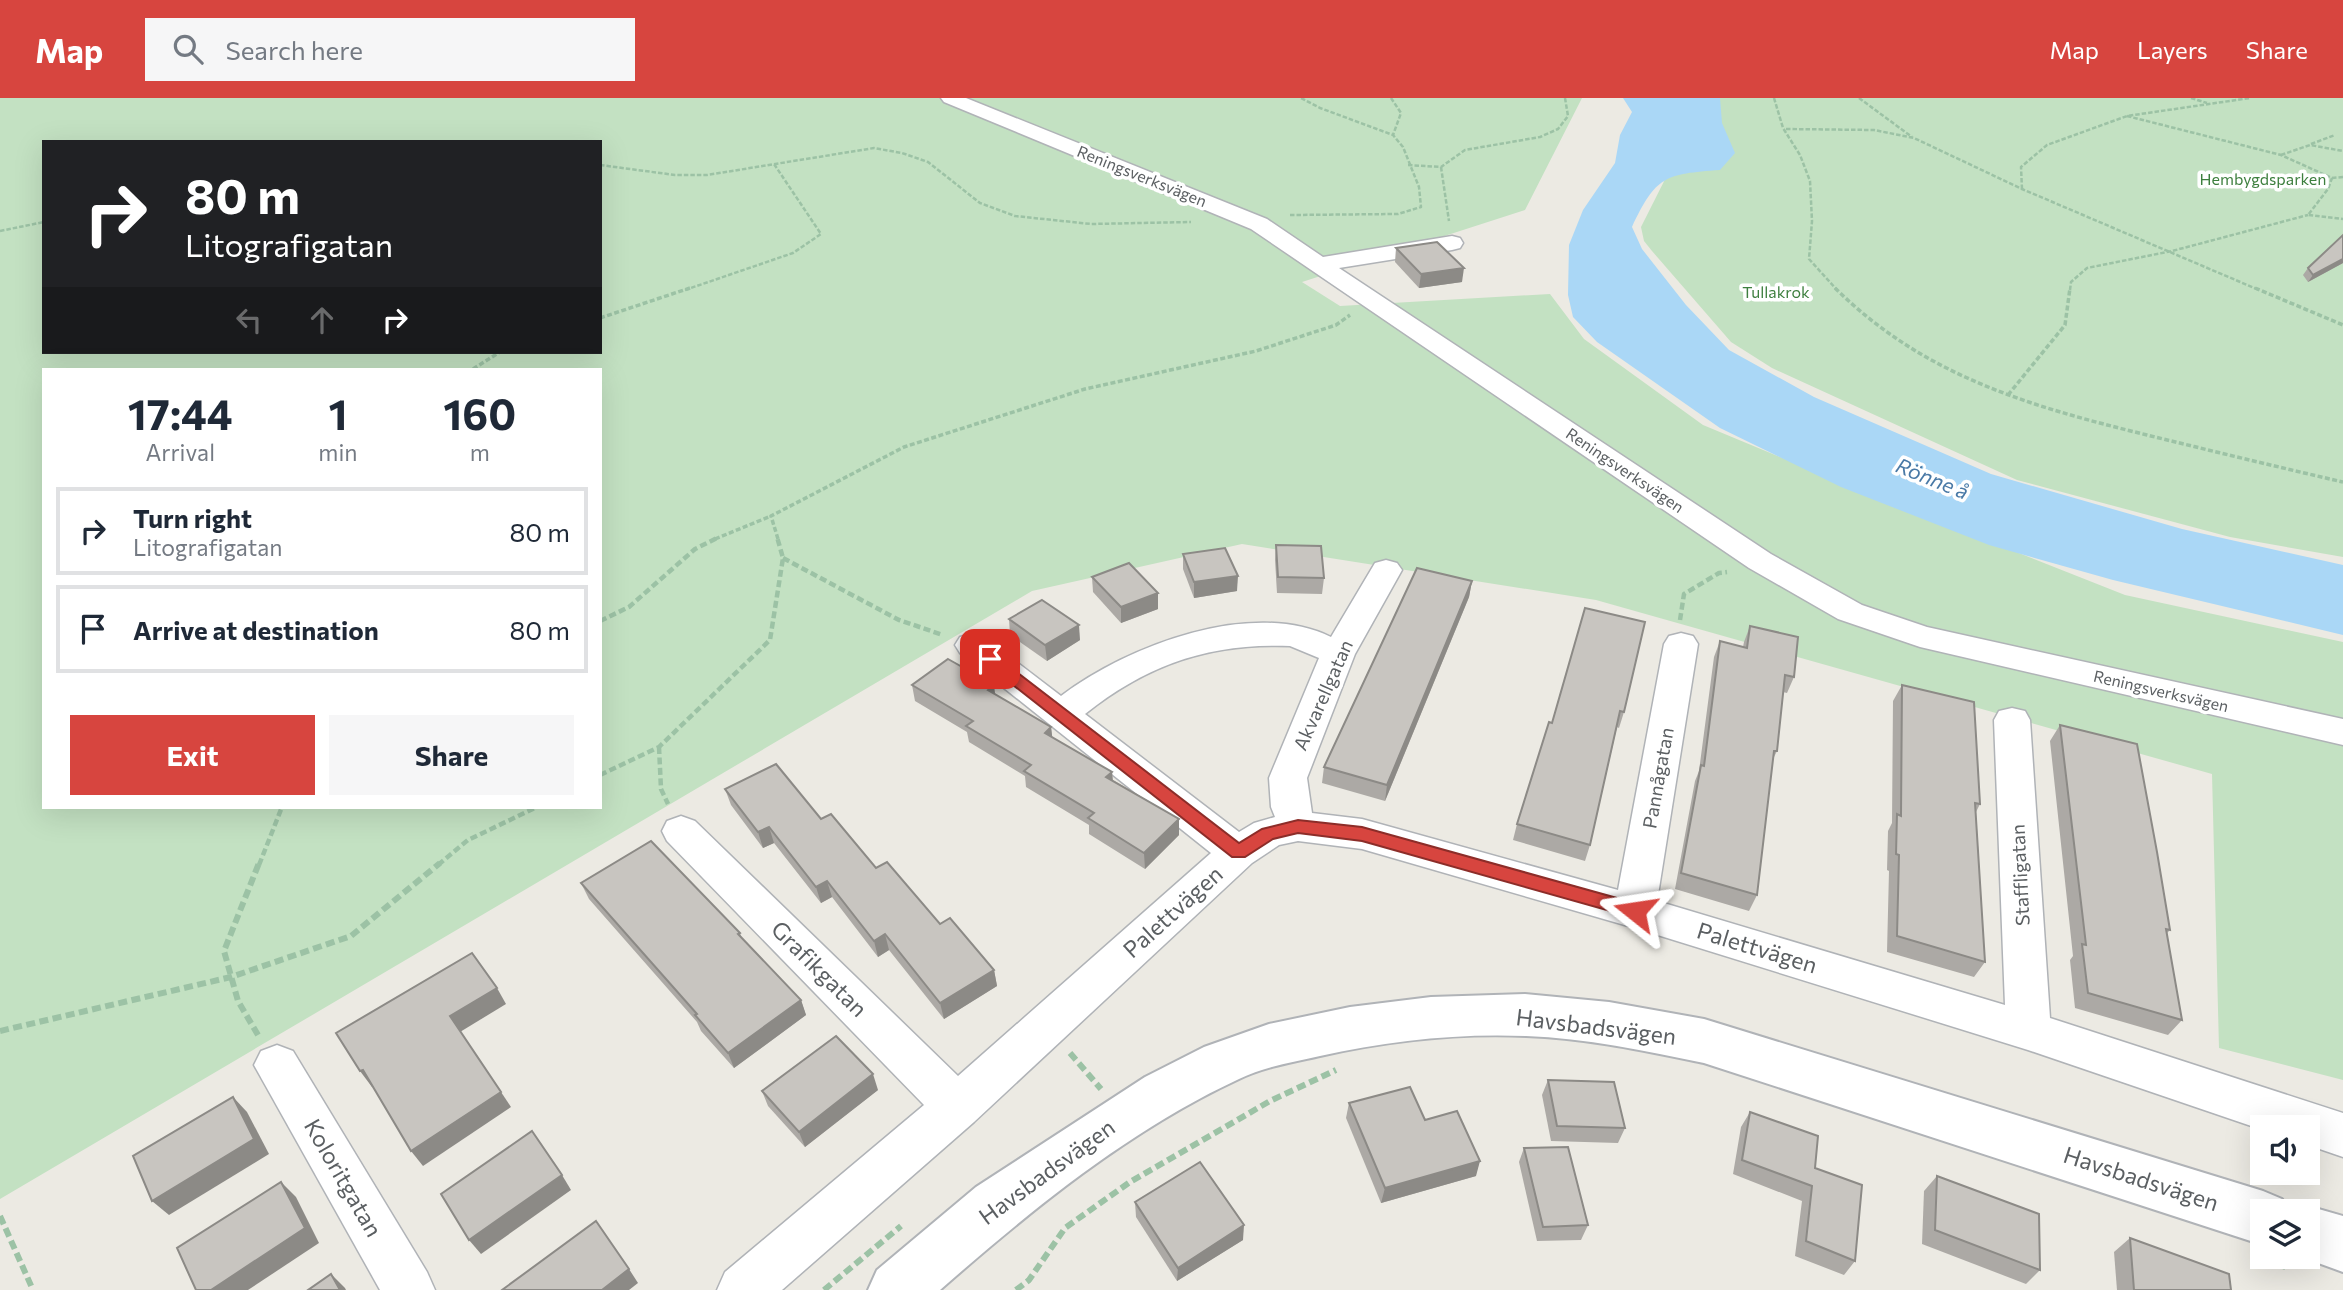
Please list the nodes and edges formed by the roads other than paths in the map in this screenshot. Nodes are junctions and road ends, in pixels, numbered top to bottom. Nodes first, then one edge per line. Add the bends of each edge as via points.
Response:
1 (950, 98) edge
2 (1452, 243) road end
3 (1321, 264) junction
4 (1386, 570) dead end
5 (1681, 644) road end
6 (972, 645) road end
7 (1338, 654) junction
8 (1061, 715) junction
9 (2012, 720) dead end
10 (2343, 732) edge
11 (1298, 827) junction
12 (681, 831) road end
13 (1238, 852) junction
14 (1635, 911) junction
15 (2028, 1031) junction
16 (277, 1065) road end
17 (957, 1107) junction
18 (2343, 1135) edge
19 (2250, 1234) edge
20 (2343, 1244) edge
21 (2320, 1249) edge
22 (409, 1290) edge
23 (743, 1290) edge
24 (897, 1290) edge

1 - 3 street, Reningsverksvägen via 1237,215
2 - 3 street
3 - 10 street, Reningsverksvägen via 1773,569 1850,612 1900,631
4 - 7 street, Akvarellgatan
5 - 14 street, Pannågatan
6 - 8 street
7 - 8 street via 1295,635 1241,636 1181,645 1121,670
7 - 11 street, Akvarellgatan via 1288,778 1290,807
8 - 13 street
9 - 15 street, Staffligatan
11 - 13 street, Palettvägen via 1268,834
11 - 14 street, Palettvägen via 1362,834
12 - 17 street, Grafikgatan
13 - 17 street, Palettvägen
14 - 15 street, Palettvägen
15 - 18 street, Palettvägen
16 - 22 street, Koloritgatan
17 - 23 street, Palettvägen
19 - 24 street, Havsbadsvägen via 1704,1041 1609,1023 1525,1015 1432,1018 1350,1028 1269,1045 1222,1063 1163,1093 995,1206
20 - 21 street

